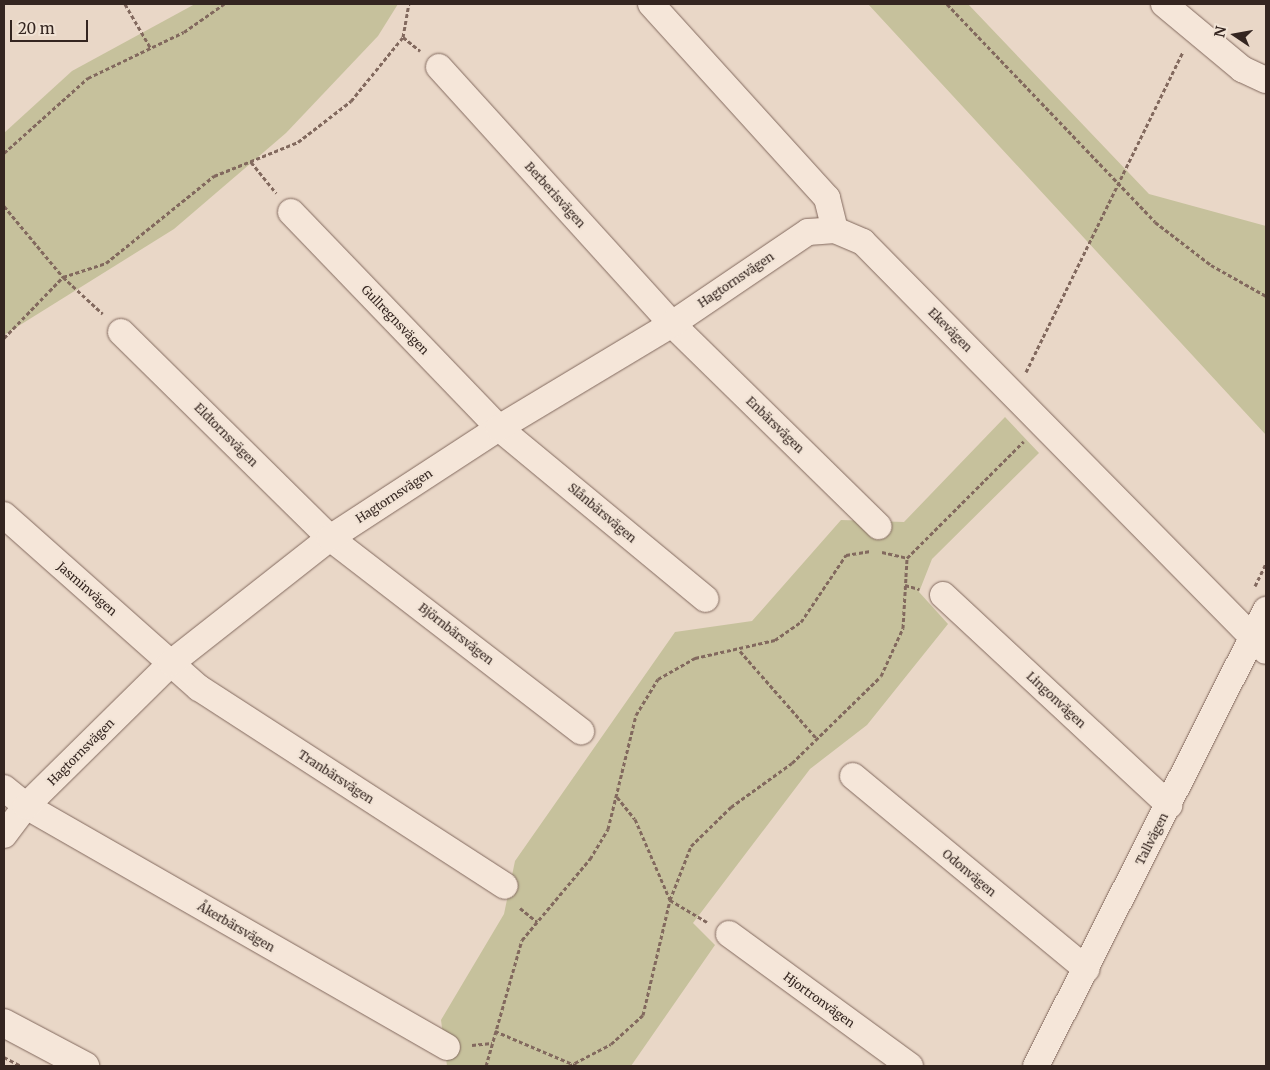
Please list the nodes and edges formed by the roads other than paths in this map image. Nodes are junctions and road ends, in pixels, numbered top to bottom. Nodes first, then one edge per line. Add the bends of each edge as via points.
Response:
1 (651, 4) edge
2 (1164, 4) edge
3 (439, 67) dead end
4 (1266, 80) edge
5 (291, 212) road end
6 (835, 230) junction
7 (672, 324) junction
8 (121, 332) road end
9 (499, 428) junction
10 (4, 515) edge
11 (878, 526) dead end
12 (330, 538) junction
13 (943, 595) dead end
14 (706, 598) dead end
15 (1266, 610) edge
16 (1260, 644) edge
17 (171, 662) junction
18 (581, 731) dead end
19 (853, 776) dead end
20 (4, 788) edge
21 (1169, 805) junction
22 (26, 806) junction
23 (4, 835) edge
24 (505, 886) dead end
25 (729, 934) road end
26 (1086, 969) junction
27 (4, 1023) edge
28 (447, 1048) dead end
29 (1039, 1065) edge
30 (85, 1066) edge
31 (910, 1066) edge

1 - 6 street via 827,198
2 - 4 street via 1242,69
3 - 7 street, Berberisvägen
5 - 9 street, Gullregnsvägen
6 - 7 street, Hagtornsvägen via 808,232
6 - 16 street, Ekevägen via 863,242
7 - 9 street, Hagtornsvägen
7 - 11 street, Enbärsvägen
8 - 12 street, Eldtornsvägen
9 - 12 street, Hagtornsvägen
9 - 14 street, Slånbärsvägen
10 - 17 street, Jasminvägen
12 - 17 street, Hagtornsvägen
12 - 18 street, Björnbärsvägen
13 - 21 street, Lingonvägen
15 - 16 street, Tallvägen
16 - 21 street, Tallvägen
17 - 22 street, Hagtornsvägen
17 - 24 street, Tranbärsvägen via 199,688
19 - 26 street, Odonvägen
20 - 22 street, Åkerbärsvägen
21 - 26 street, Tallvägen
22 - 23 street, Hagtornsvägen
22 - 28 street, Åkerbärsvägen
25 - 31 street, Hjortronvägen
26 - 29 street, Tallvägen
27 - 30 street

